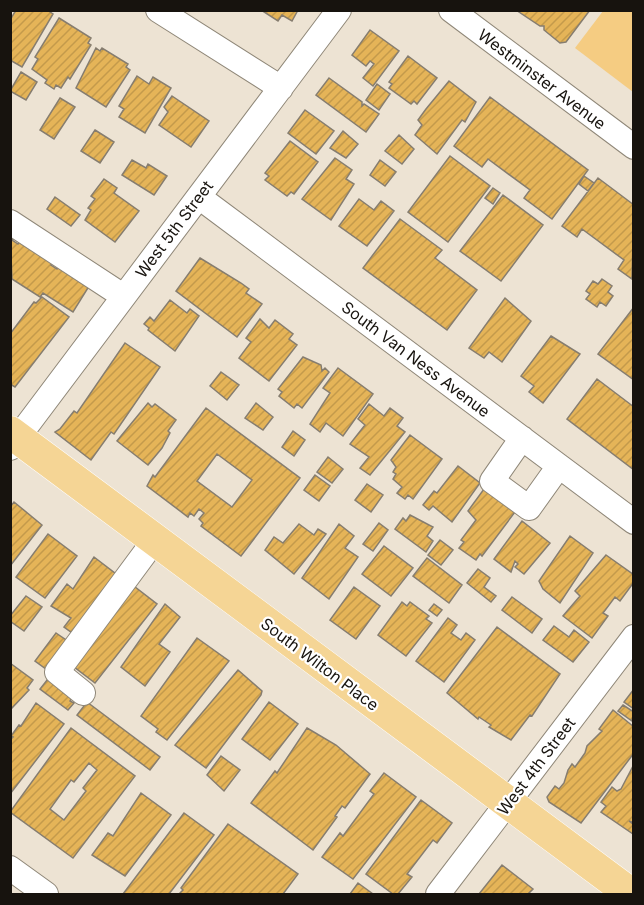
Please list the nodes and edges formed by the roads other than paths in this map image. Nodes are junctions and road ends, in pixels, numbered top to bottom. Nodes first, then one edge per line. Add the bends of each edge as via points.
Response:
1 (158, 10) edge
2 (339, 10) edge
3 (451, 10) edge
4 (281, 88) junction
5 (633, 147) edge
6 (199, 197) junction
7 (10, 222) edge
8 (123, 296) junction
9 (522, 438) junction
10 (13, 439) edge
11 (560, 466) junction
12 (633, 522) edge
13 (154, 541) junction
14 (633, 637) edge
15 (84, 693) dead end
16 (508, 804) junction
17 (10, 868) edge
18 (46, 894) edge
19 (438, 894) edge
20 (631, 894) edge

1 - 4 street
2 - 4 street, West 5th Street
3 - 5 street, Westminster Avenue
4 - 6 street, West 5th Street
6 - 8 street, West 5th Street
6 - 9 street, South Van Ness Avenue
7 - 8 street
8 - 10 street, West 5th Street
9 - 11 street, South Van Ness Avenue
9 - 11 street via 492,481 529,508
10 - 13 main road, South Wilton Place
11 - 12 street, South Van Ness Avenue
13 - 15 street via 57,672
13 - 16 main road, South Wilton Place
14 - 16 street, West 4th Street
16 - 19 street, West 4th Street
16 - 20 main road, South Wilton Place
17 - 18 street

